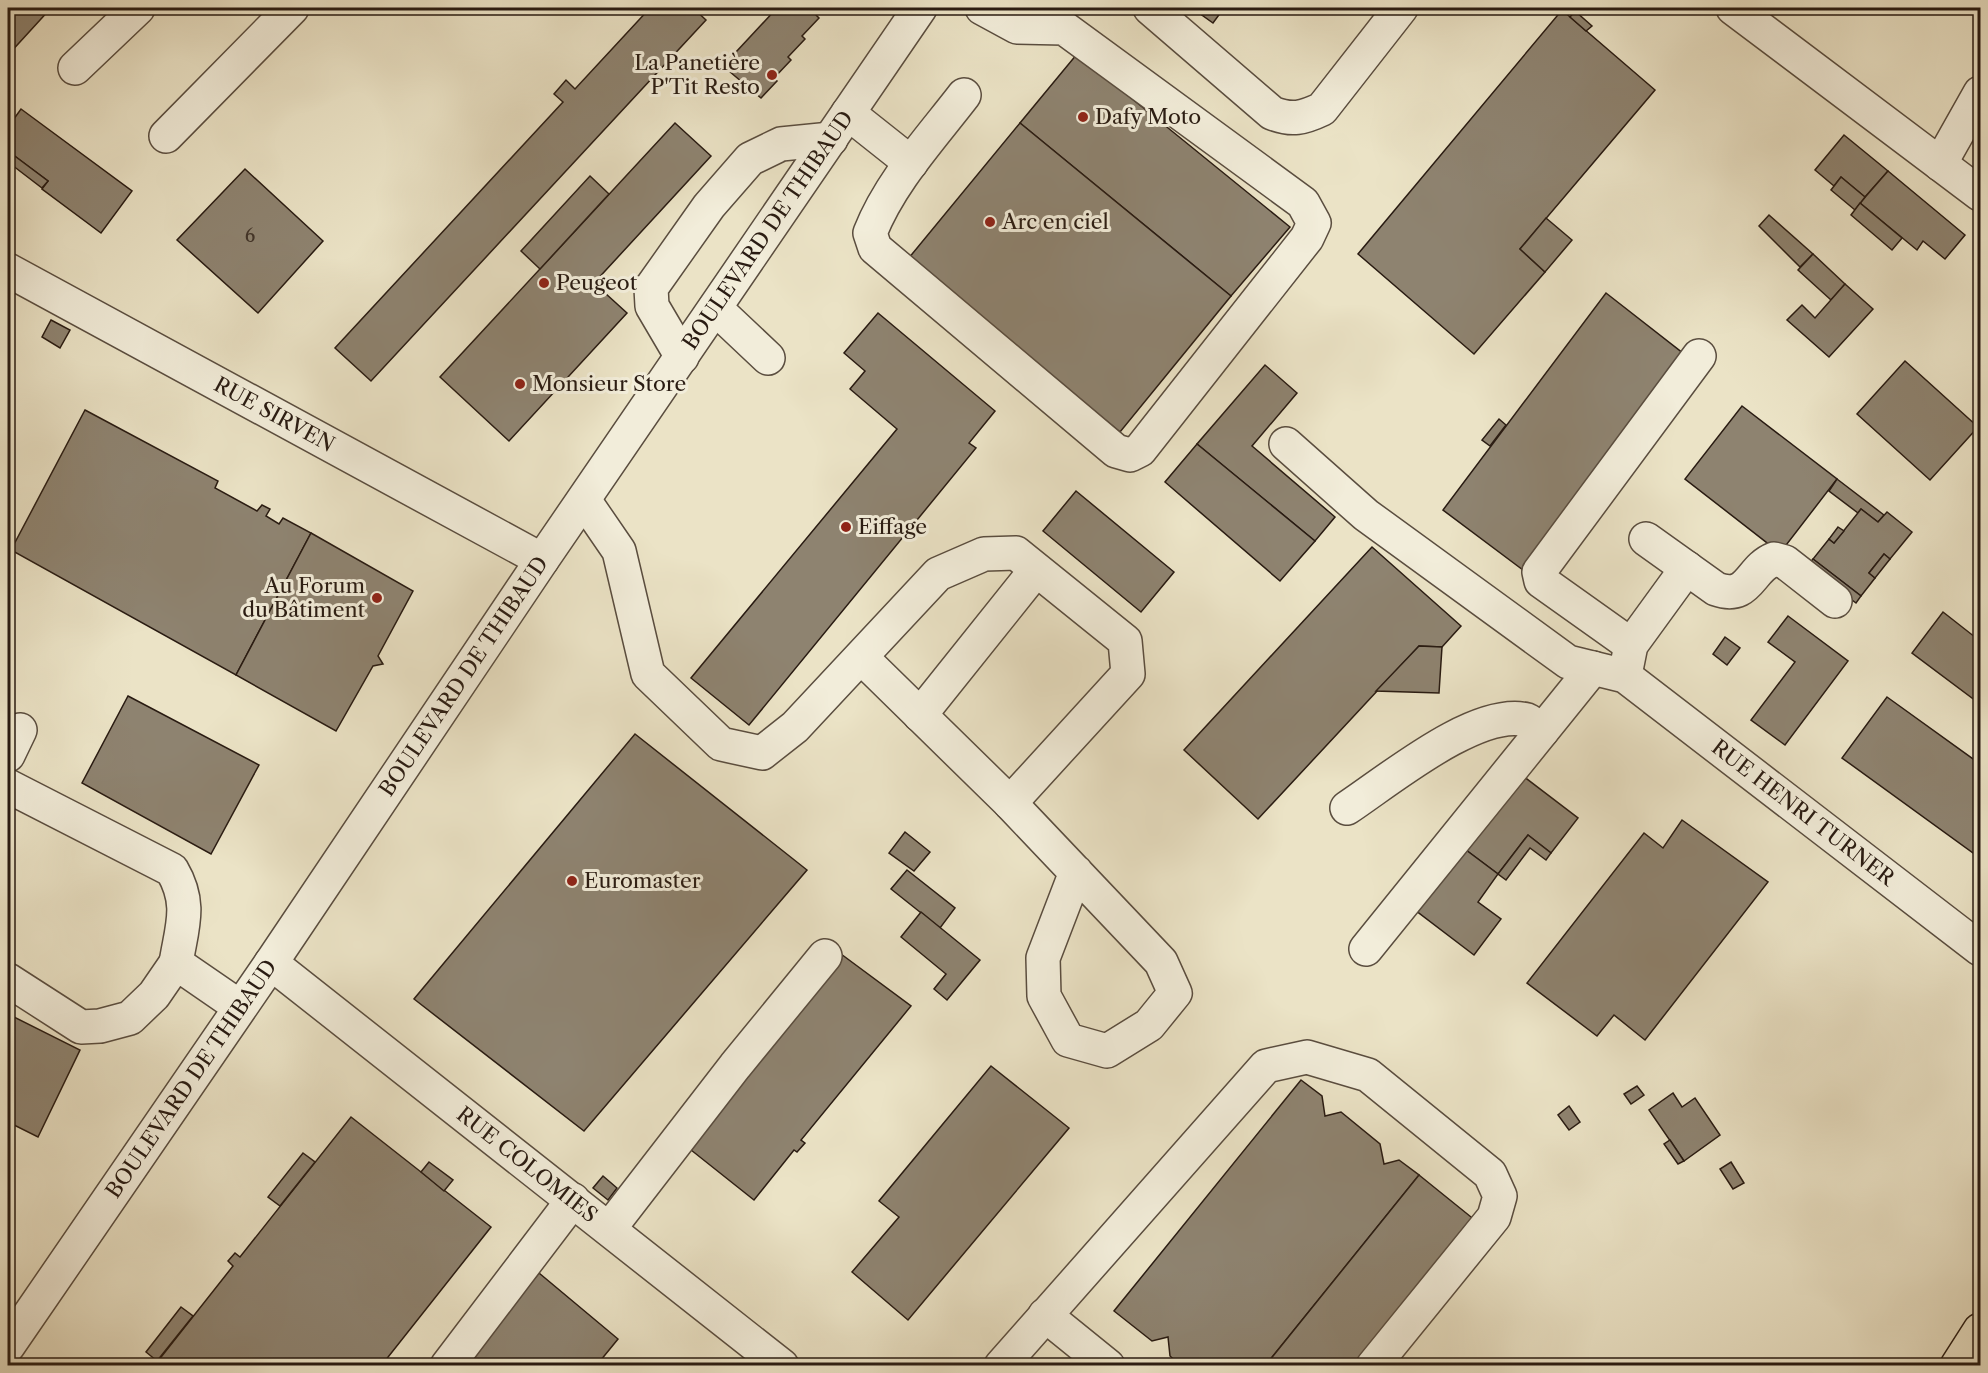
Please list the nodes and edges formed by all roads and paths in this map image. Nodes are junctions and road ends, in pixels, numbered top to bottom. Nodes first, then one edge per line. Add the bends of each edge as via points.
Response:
1 (138, 8) edge
2 (292, 8) edge
3 (920, 8) edge
4 (982, 8) edge
5 (1150, 8) edge
6 (1401, 8) edge
7 (1733, 8) edge
8 (75, 68) dead end
9 (1980, 93) edge
10 (964, 95) dead end
11 (839, 126) junction
12 (166, 136) dead end
13 (911, 163) junction
14 (1940, 164) junction
15 (1980, 194) edge
16 (8, 270) edge
17 (715, 308) junction
18 (1699, 356) dead end
19 (682, 357) junction
20 (768, 358) dead end
21 (1286, 444) dead end
22 (584, 500) junction
23 (1646, 539) dead end
24 (542, 560) junction
25 (1687, 568) junction
26 (1036, 570) junction
27 (1835, 601) dead end
28 (861, 657) junction
29 (1628, 660) junction
30 (1593, 668) junction
31 (920, 715) junction
32 (1542, 731) junction
33 (8, 786) edge
34 (1010, 804) junction
35 (1347, 808) dead end
36 (1076, 872) junction
37 (1366, 949) dead end
38 (1980, 949) edge
39 (825, 956) dead end
40 (176, 963) junction
41 (271, 963) junction
42 (8, 980) edge
43 (240, 1007) junction
44 (573, 1200) junction
45 (609, 1229) junction
46 (1045, 1315) junction
47 (1980, 1330) edge
48 (8, 1346) edge
49 (21, 1365) edge
50 (447, 1365) edge
51 (782, 1365) edge
52 (1001, 1365) edge
53 (1108, 1365) edge
54 (1374, 1365) edge
55 (1957, 1365) edge

1 - 8 street
2 - 12 street
3 - 11 street, BOULEVARD DE THIBAUD
4 - 13 street via 1017,27 1064,28 1303,203 1314,223 1307,238 1140,450 1130,454 1116,451 875,248 870,233 877,215
5 - 6 street via 1272,113 1289,120 1322,109
7 - 14 street
9 - 14 street
10 - 13 street
11 - 13 street
11 - 17 street, BOULEVARD DE THIBAUD
11 - 19 street via 781,144 750,159 709,206 651,288 652,306
14 - 15 street
16 - 24 street, RUE SIRVEN
17 - 19 street, BOULEVARD DE THIBAUD
17 - 20 street
18 - 29 street, RUE HENRI TURNER via 1539,572 1541,581
19 - 22 street, BOULEVARD DE THIBAUD
21 - 30 street via 1366,515 1568,662
22 - 24 street, BOULEVARD DE THIBAUD
22 - 28 street via 619,551 648,674 721,744 762,753 795,727
23 - 25 street
24 - 41 street, BOULEVARD DE THIBAUD
25 - 27 street via 1729,594 1740,591 1766,562 1774,559 1785,562
25 - 29 street
26 - 28 street via 1016,553 984,554 938,574
26 - 31 street
26 - 34 street via 1125,641 1128,674
28 - 31 street
29 - 30 street
29 - 38 street, RUE HENRI TURNER
30 - 32 street
31 - 34 street
32 - 35 street via 1527,720 1502,720 1465,730
32 - 37 street
33 - 40 street via 171,870 183,888 185,905
34 - 36 street
36 - 36 street via 1043,958 1044,996 1068,1040 1107,1051 1149,1025 1175,993 1161,962
39 - 45 street
40 - 42 street via 154,995 130,1018 100,1026 81,1027
40 - 43 street
41 - 43 street, BOULEVARD DE THIBAUD
41 - 44 street, RUE COLOMIES
43 - 48 street, BOULEVARD DE THIBAUD
44 - 45 street, RUE COLOMIES
44 - 50 street
45 - 51 street, RUE COLOMIES
46 - 52 street
46 - 53 street
46 - 54 street via 1266,1066 1307,1057 1368,1075 1490,1174 1500,1196 1494,1216
47 - 55 highway
48 - 49 street

